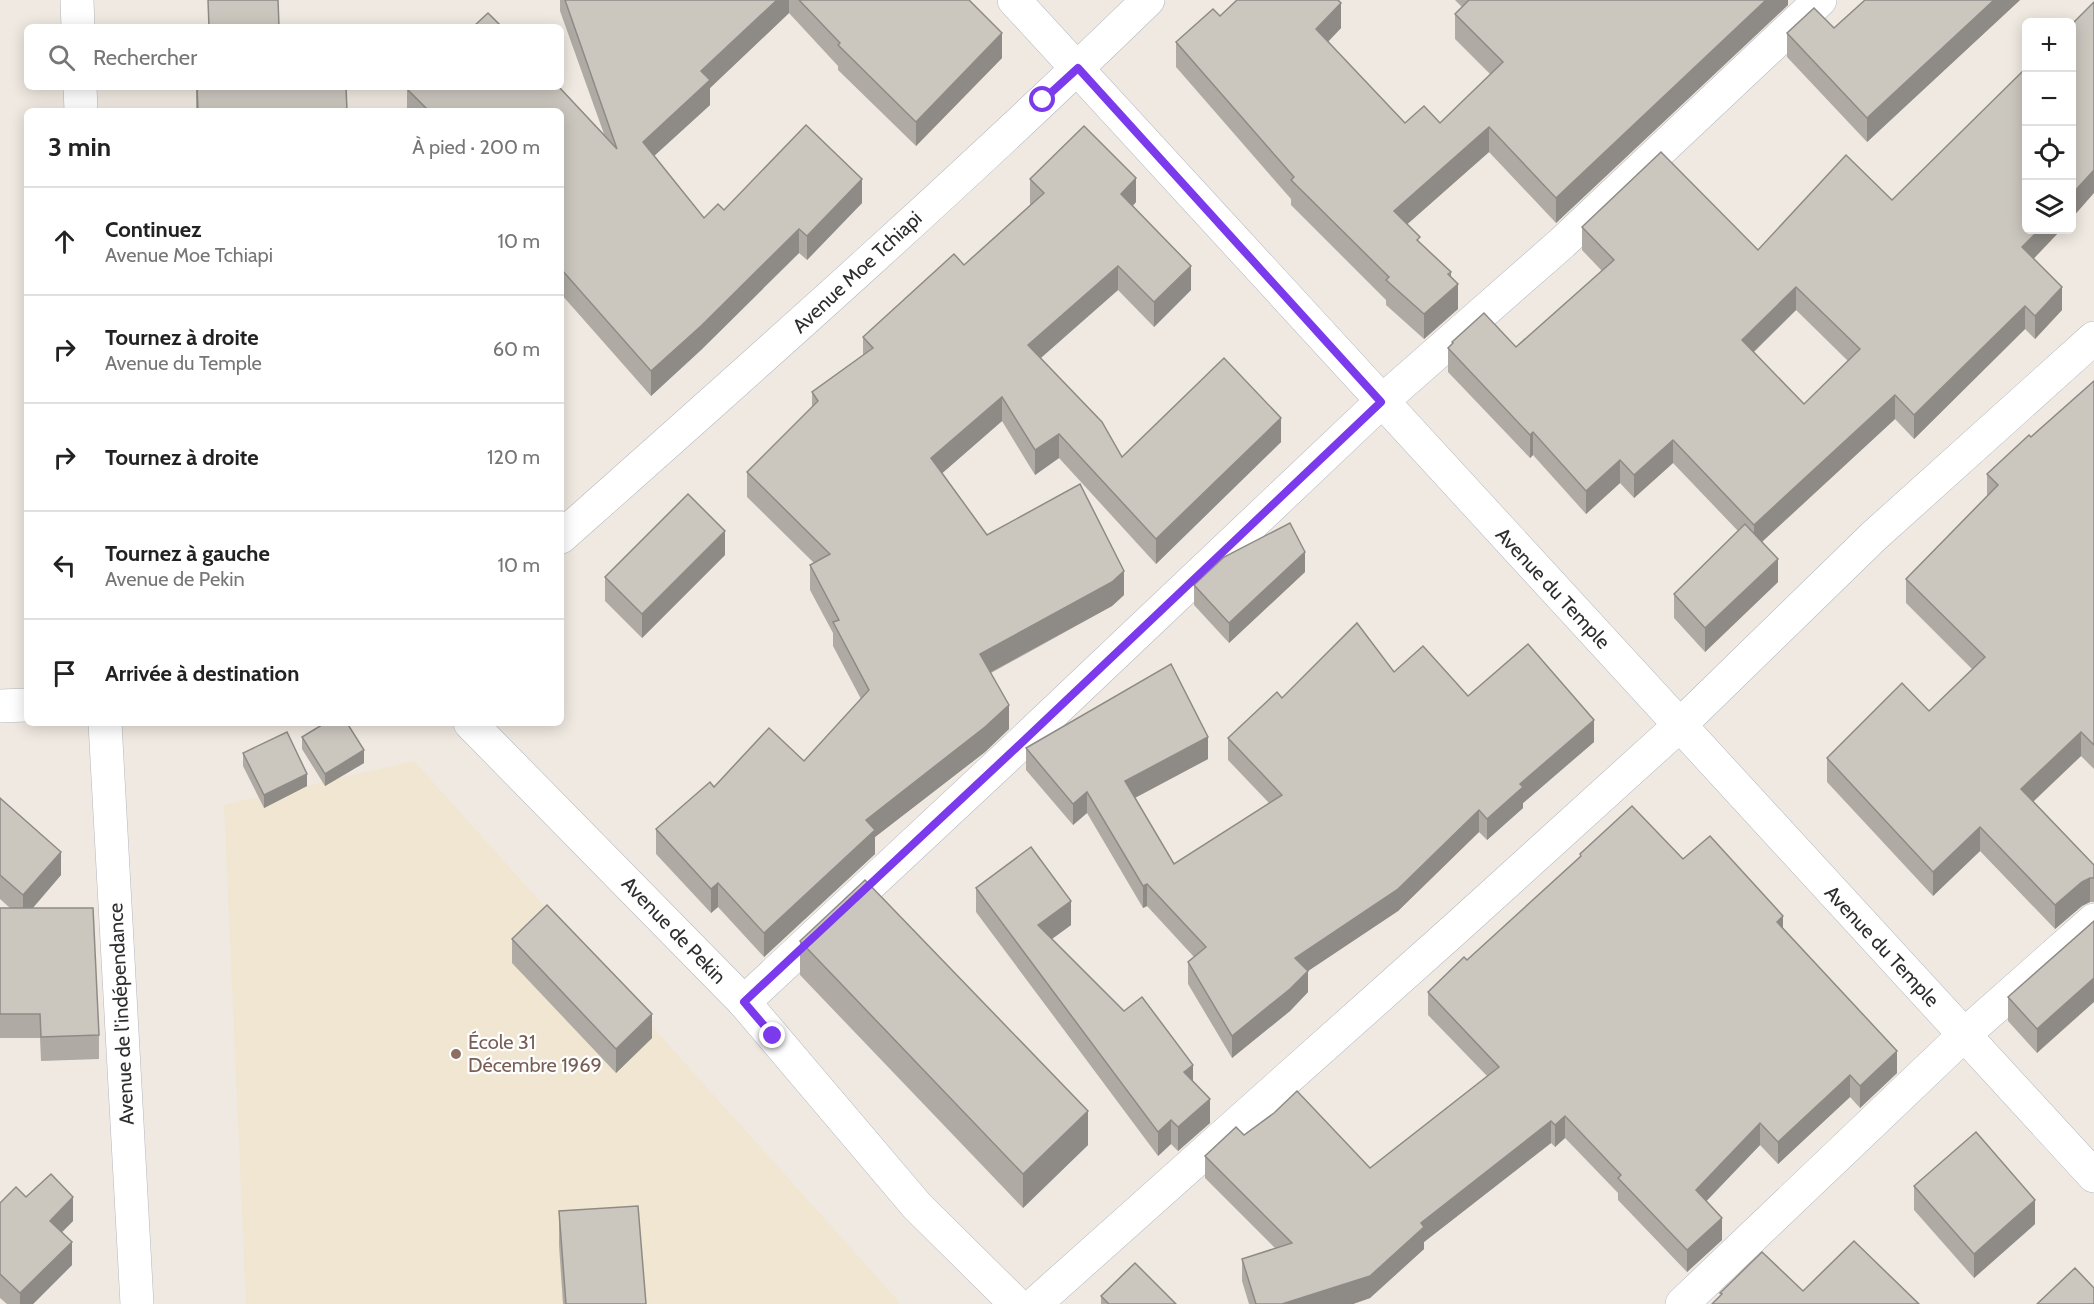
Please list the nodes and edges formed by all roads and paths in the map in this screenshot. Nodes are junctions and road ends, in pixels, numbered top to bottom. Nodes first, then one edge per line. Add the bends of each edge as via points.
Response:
1 (77, 0) edge
2 (1014, 0) edge
3 (1148, 0) edge
4 (1820, 0) edge
5 (78, 24) edge
6 (1078, 68) junction
7 (80, 90) edge
8 (81, 108) edge
9 (2094, 338) edge
10 (1381, 402) junction
11 (564, 534) edge
12 (24, 705) edge
13 (0, 706) edge
14 (1680, 725) junction
15 (105, 726) edge
16 (473, 726) edge
17 (2094, 920) edge
18 (744, 1002) junction
19 (1964, 1035) junction
20 (2094, 1176) edge
21 (136, 1304) edge
22 (1016, 1304) edge
23 (1035, 1304) edge
24 (1682, 1304) edge

1 - 5 street
2 - 6 street, Avenue du Temple
3 - 6 street, Avenue Moe Tchiapi
4 - 10 street via 1562,243
6 - 10 street, Avenue du Temple
6 - 11 street, Avenue Moe Tchiapi
7 - 8 street
9 - 14 street via 1874,536
10 - 14 street, Avenue du Temple
10 - 18 street
12 - 13 street
14 - 19 street, Avenue du Temple
14 - 23 street
15 - 21 street, Avenue de l'indépendance
16 - 18 street, Avenue de Pekin
17 - 19 street
18 - 22 street, Avenue de Pekin via 917,1206
19 - 20 street, Avenue du Temple
19 - 24 street

